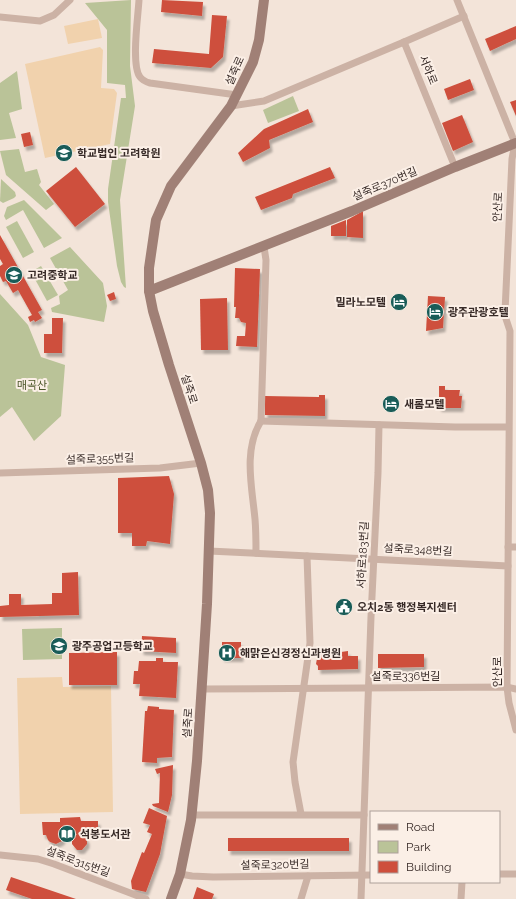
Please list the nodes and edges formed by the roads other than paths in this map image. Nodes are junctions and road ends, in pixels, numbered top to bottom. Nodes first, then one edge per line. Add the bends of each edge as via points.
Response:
1 (70, 0) edge
2 (138, 0) edge
3 (264, 0) edge
4 (457, 0) edge
5 (464, 16) junction
6 (0, 17) edge
7 (404, 42) junction
8 (237, 95) junction
9 (231, 106) junction
10 (516, 143) edge
11 (455, 167) junction
12 (264, 247) junction
13 (149, 291) junction
14 (513, 331) edge
15 (261, 421) junction
16 (379, 425) junction
17 (508, 427) junction
18 (201, 462) junction
19 (0, 473) edge
20 (512, 478) edge
21 (512, 514) edge
22 (508, 547) junction
23 (516, 547) edge
24 (209, 551) junction
25 (256, 553) junction
26 (307, 556) junction
27 (374, 559) junction
28 (508, 566) junction
29 (512, 613) edge
30 (507, 687) junction
31 (304, 688) junction
32 (368, 688) junction
33 (202, 689) junction
34 (516, 689) edge
35 (516, 730) edge
36 (301, 814) junction
37 (192, 815) junction
38 (364, 815) junction
39 (0, 855) edge
40 (180, 874) junction
41 (500, 874) edge
42 (516, 874) edge
43 (362, 875) junction
44 (370, 875) edge
45 (308, 876) junction
46 (462, 883) edge
47 (146, 899) edge
48 (171, 899) edge
49 (301, 899) edge
50 (361, 899) edge
51 (461, 899) edge

1 - 6 street via 54,15 40,21
2 - 8 street via 135,65 140,78 150,83
3 - 8 main road, 설죽로 via 259,40 253,62
4 - 5 street
5 - 7 street
5 - 10 street
7 - 9 street via 277,96
7 - 11 street, 서하로
8 - 9 main road, 설죽로
9 - 13 main road, 설죽로 via 177,177 162,205 154,234 149,268
10 - 11 main road, 설죽로370번길
10 - 14 street, 안산로 via 512,159 505,312 506,320
11 - 12 main road, 설죽로370번길
12 - 13 main road, 설죽로370번길
12 - 15 street via 266,260
13 - 18 main road, 설죽로 via 162,344
14 - 17 street, 안산로
15 - 16 street
15 - 25 street via 253,440 250,477
16 - 17 street
16 - 27 street, 서하로183번길
17 - 20 street, 안산로
18 - 19 street, 설죽로355번길 via 160,468
18 - 24 main road, 설죽로 via 208,490
20 - 21 street, 안산로
21 - 22 street, 안산로
22 - 23 street
22 - 28 street, 안산로
24 - 25 street, 설죽로348번길
24 - 33 main road, 설죽로
25 - 26 street, 설죽로348번길
26 - 27 street, 설죽로348번길
26 - 31 street via 310,632
27 - 28 street, 설죽로348번길
27 - 32 street, 서하로183번길
28 - 29 street, 안산로
29 - 30 street, 안산로
30 - 32 street, 설죽로336번길
30 - 34 street, 설죽로336번길
30 - 35 street, 안산로
31 - 32 street, 설죽로336번길
31 - 33 street, 설죽로336번길
31 - 36 street via 293,762
32 - 38 street, 서하로183번길
33 - 37 main road, 설죽로
36 - 37 street
36 - 38 street
37 - 40 main road, 설죽로
38 - 43 street, 서하로183번길
39 - 47 street, 설죽로315번길 via 49,862
40 - 45 street, 설죽로320번길 via 213,877
40 - 48 main road, 설죽로
41 - 42 street
43 - 44 street, 설죽로320번길
43 - 45 street, 설죽로320번길
43 - 50 street, 서하로183번길
45 - 49 street
46 - 51 street

